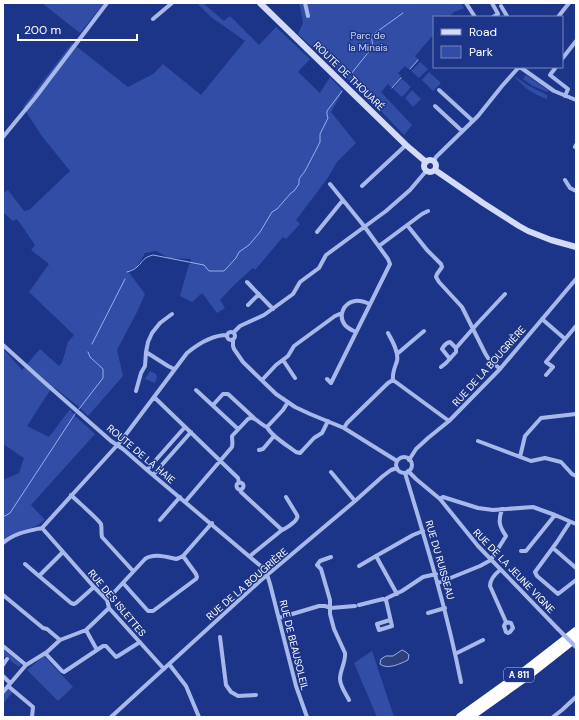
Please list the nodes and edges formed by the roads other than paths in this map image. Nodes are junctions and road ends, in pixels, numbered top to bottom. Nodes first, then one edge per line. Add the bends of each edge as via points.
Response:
1 (107, 3) edge
2 (172, 3) edge
3 (260, 3) edge
4 (305, 3) edge
5 (466, 3) edge
6 (492, 3) edge
7 (569, 3) edge
8 (501, 6) dead end
9 (504, 11) junction
10 (498, 14) junction
11 (308, 16) dead end
12 (474, 16) edge
13 (494, 16) edge
14 (507, 16) edge
15 (559, 16) edge
16 (153, 19) dead end
17 (576, 41) edge
18 (563, 58) edge
19 (518, 68) edge
20 (520, 68) edge
21 (555, 68) edge
22 (439, 90) dead end
23 (565, 96) junction
24 (576, 100) edge
25 (435, 106) dead end
26 (473, 121) junction
27 (462, 131) junction
28 (3, 137) edge
29 (406, 145) junction
30 (434, 161) junction
31 (426, 162) junction
32 (427, 170) junction
33 (435, 170) junction
34 (565, 180) dead end
35 (330, 184) dead end
36 (362, 186) dead end
37 (576, 192) edge
38 (343, 200) junction
39 (428, 211) dead end
40 (407, 225) junction
41 (364, 226) junction
42 (317, 232) dead end
43 (379, 246) junction
44 (576, 247) edge
45 (576, 279) edge
46 (247, 282) dead end
47 (259, 294) junction
48 (505, 294) dead end
49 (370, 304) junction
50 (248, 305) dead end
51 (273, 309) junction
52 (342, 313) junction
53 (172, 314) dead end
54 (542, 319) junction
55 (576, 326) edge
56 (473, 329) junction
57 (424, 331) dead end
58 (234, 332) junction
59 (356, 332) junction
60 (388, 333) dead end
61 (227, 334) junction
62 (234, 339) junction
63 (565, 339) junction
64 (3, 345) edge
65 (456, 348) junction
66 (146, 352) junction
67 (397, 354) junction
68 (450, 359) junction
69 (282, 360) junction
70 (441, 367) dead end
71 (174, 369) junction
72 (500, 369) junction
73 (546, 376) dead end
74 (295, 378) dead end
75 (327, 379) dead end
76 (262, 380) junction
77 (393, 380) junction
78 (196, 390) dead end
79 (136, 391) dead end
80 (154, 397) junction
81 (288, 402) junction
82 (213, 405) junction
83 (576, 414) edge
84 (254, 418) junction
85 (328, 421) junction
86 (449, 421) junction
87 (185, 427) junction
88 (267, 427) junction
89 (344, 428) junction
90 (238, 429) junction
91 (191, 432) junction
92 (274, 436) junction
93 (478, 441) dead end
94 (117, 445) junction
95 (259, 450) dead end
96 (520, 457) junction
97 (220, 460) junction
98 (409, 460) junction
99 (397, 461) junction
100 (397, 468) junction
101 (147, 470) junction
102 (330, 472) dead end
103 (407, 472) junction
104 (153, 475) junction
105 (576, 476) edge
106 (71, 495) junction
107 (180, 497) junction
108 (286, 497) dead end
109 (440, 499) junction
110 (355, 501) junction
111 (185, 502) junction
112 (502, 509) junction
113 (555, 515) junction
114 (160, 520) dead end
115 (570, 522) junction
116 (212, 523) junction
117 (576, 524) edge
118 (42, 528) junction
119 (282, 530) junction
120 (423, 532) junction
121 (3, 543) edge
122 (553, 548) junction
123 (521, 551) dead end
124 (64, 552) junction
125 (183, 556) junction
126 (250, 556) junction
127 (376, 556) junction
128 (331, 558) dead end
129 (490, 560) junction
130 (25, 564) dead end
131 (359, 566) dead end
132 (576, 568) edge
133 (500, 570) junction
134 (134, 571) junction
135 (436, 574) junction
136 (39, 576) junction
137 (268, 576) junction
138 (576, 580) edge
139 (123, 583) junction
140 (438, 583) junction
141 (94, 587) junction
142 (397, 594) junction
143 (3, 595) edge
144 (107, 600) junction
145 (386, 600) junction
146 (329, 607) junction
147 (109, 608) junction
148 (445, 608) junction
149 (428, 613) dead end
150 (279, 618) junction
151 (390, 620) dead end
152 (506, 622) dead end
153 (86, 630) junction
154 (576, 631) edge
155 (220, 637) dead end
156 (576, 638) edge
157 (60, 640) junction
158 (483, 640) dead end
159 (140, 642) junction
160 (3, 646) edge
161 (576, 647) edge
162 (97, 650) junction
163 (45, 653) junction
164 (456, 654) junction
165 (7, 659) dead end
166 (169, 664) junction
167 (3, 665) edge
168 (26, 665) junction
169 (164, 669) junction
170 (3, 676) edge
171 (461, 682) dead end
172 (9, 684) junction
173 (3, 692) edge
174 (256, 695) dead end
175 (576, 696) edge
176 (349, 700) dead end
177 (32, 717) edge
178 (111, 717) edge
179 (199, 717) edge
180 (307, 717) edge
181 (460, 717) edge
182 (470, 717) edge
183 (553, 717) edge

1 - 28 street
2 - 16 street
3 - 29 street, ROUTE DE THOUARÉ
4 - 11 street
5 - 12 street
6 - 10 street
7 - 15 street
8 - 9 street
9 - 10 street
9 - 14 street
10 - 13 street
17 - 18 street
19 - 26 street
20 - 23 street
21 - 23 street via 550,75 568,89
22 - 26 street
23 - 24 street
25 - 27 street
26 - 27 street
27 - 30 street
29 - 31 street, ROUTE DE THOUARÉ
29 - 36 street
30 - 31 street
30 - 33 street
31 - 32 street via 424,166
32 - 33 street
32 - 41 street via 410,190
33 - 44 street via 528,231
34 - 37 street
35 - 38 street
38 - 41 street
38 - 42 street
39 - 40 street
40 - 43 street
40 - 56 street via 441,264 436,277 438,282 462,307
41 - 43 street
41 - 51 street via 326,255 319,268 300,282 294,294
43 - 49 street via 390,265
45 - 54 street, RUE DE LA BOUGRIÈRE
46 - 47 street
47 - 50 street
47 - 51 street
48 - 56 street
49 - 52 street via 360,300 354,301 345,307
49 - 59 street
51 - 58 street via 240,326
52 - 59 street via 346,326
52 - 69 street via 294,346
53 - 66 street via 152,333
54 - 63 street
54 - 72 street, RUE DE LA BOUGRIÈRE
55 - 63 street
56 - 65 street
56 - 72 street via 488,358
57 - 67 street
58 - 61 street
58 - 62 street
59 - 75 street via 331,383
60 - 67 street
61 - 62 street via 229,339
61 - 71 street via 219,335 195,347 186,353
62 - 76 street via 233,346 237,354
63 - 73 street via 546,362 553,367
64 - 94 street, ROUTE DE LA HAIE
65 - 68 street
65 - 68 street via 450,342 443,346 442,349
66 - 71 street
66 - 79 street via 145,366
67 - 77 street
68 - 70 street
69 - 74 street
69 - 76 street
71 - 80 street
72 - 86 street, RUE DE LA BOUGRIÈRE
76 - 81 street
77 - 86 street
77 - 89 street
78 - 82 street
80 - 87 street
80 - 94 street
81 - 85 street
81 - 88 street
82 - 84 street via 223,394 228,394
82 - 90 street
83 - 96 street via 541,418 525,436
84 - 88 street
84 - 90 street via 250,418
85 - 89 street
85 - 92 street via 322,433 300,452 296,452
86 - 98 street, RUE DE LA BOUGRIÈRE via 416,449
87 - 91 street
87 - 101 street
88 - 92 street
89 - 99 street
90 - 97 street via 232,436 232,447
91 - 97 street
91 - 104 street
92 - 95 street
93 - 96 street
94 - 101 street, ROUTE DE LA HAIE
94 - 106 street
96 - 105 street via 531,461 545,458 561,462
97 - 111 street
97 - 119 street via 238,478 237,489
98 - 99 street via 400,458
98 - 103 street via 411,465
99 - 100 street
100 - 103 street
100 - 110 street, RUE DE LA BOUGRIÈRE via 383,476
101 - 104 street, ROUTE DE LA HAIE
102 - 110 street
103 - 109 street, RUE DE LA JEUNE VIGNE
103 - 120 street, RUE DU RUISSEAU
104 - 107 street, ROUTE DE LA HAIE
106 - 118 street
106 - 134 street via 99,521 102,537
107 - 111 street, ROUTE DE LA HAIE
107 - 114 street
108 - 119 street via 298,518
109 - 112 street via 443,497 478,508
109 - 129 street, RUE DE LA JEUNE VIGNE
110 - 137 street, RUE DE LA BOUGRIÈRE
111 - 116 street, ROUTE DE LA HAIE
112 - 113 street via 533,507
112 - 129 street via 499,519 506,536
113 - 115 street
113 - 123 street via 526,551
115 - 117 street
115 - 122 street
116 - 125 street
116 - 126 street, ROUTE DE LA HAIE
118 - 121 street via 11,536
118 - 124 street, RUE DES ISLETTES
119 - 126 street
120 - 127 street via 413,534
120 - 135 street, RUE DU RUISSEAU
122 - 132 street
122 - 138 street via 535,572 537,576 558,594
124 - 136 street
124 - 141 street, RUE DES ISLETTES
125 - 134 street via 176,559 149,556
125 - 139 street via 196,574 196,579 153,612 148,611
126 - 137 street, ROUTE DE LA HAIE via 265,569
127 - 131 street
127 - 142 street
128 - 146 street via 320,561 317,565 321,569 330,600
129 - 133 street, RUE DE LA JEUNE VIGNE
129 - 140 street
130 - 136 street
133 - 152 street via 492,578 490,586
133 - 161 street, RUE DE LA JEUNE VIGNE, bridge
134 - 139 street
135 - 140 street, RUE DU RUISSEAU
135 - 142 street via 423,577
136 - 141 street via 74,604
137 - 150 street, RUE DE BEAUSOLEIL
137 - 166 street, RUE DE LA BOUGRIÈRE
139 - 144 street
140 - 148 street, RUE DU RUISSEAU
141 - 144 street, RUE DES ISLETTES
142 - 145 street
143 - 157 street
144 - 147 street, RUE DES ISLETTES
145 - 146 street via 345,608
145 - 151 street
146 - 150 street via 319,606
146 - 176 street via 345,657 339,680
147 - 153 street
147 - 159 street, RUE DES ISLETTES
148 - 149 street
148 - 164 street, RUE DU RUISSEAU
150 - 180 street, RUE DE BEAUSOLEIL via 297,690
153 - 157 street
153 - 162 street
154 - 181 highway, A 811
155 - 174 street via 226,685 238,696
156 - 182 highway, A 811
157 - 163 street
158 - 164 street
159 - 162 street via 116,657 106,646
159 - 169 street, RUE DES ISLETTES
160 - 168 street
162 - 163 street via 64,672
163 - 168 street
164 - 171 street, RUE DU RUISSEAU
165 - 167 street
166 - 169 street, RUE DE LA BOUGRIÈRE
166 - 179 street via 186,686
168 - 172 street
169 - 178 street, RUE DE LA BOUGRIÈRE
170 - 172 street
172 - 173 street
172 - 177 street via 33,707
175 - 183 street

